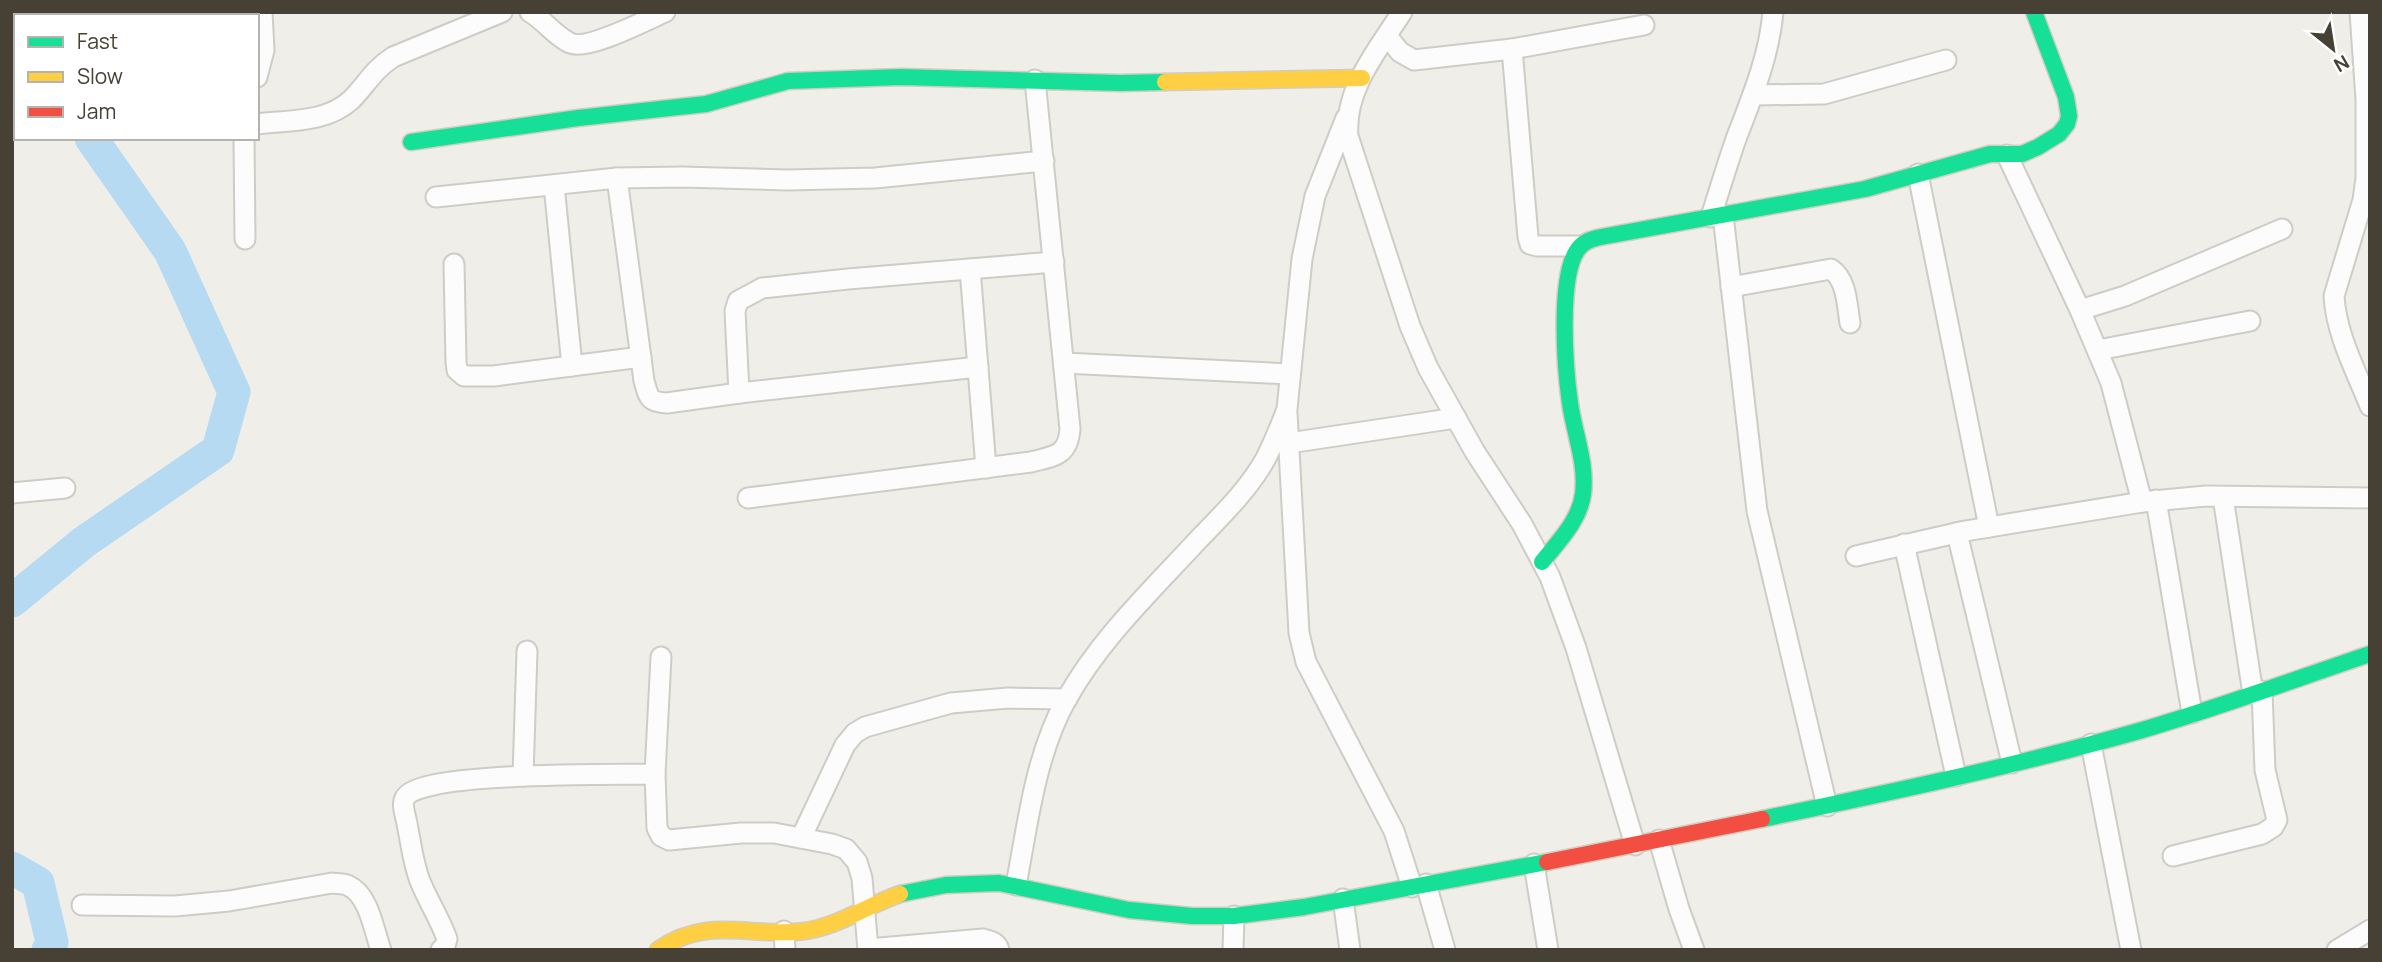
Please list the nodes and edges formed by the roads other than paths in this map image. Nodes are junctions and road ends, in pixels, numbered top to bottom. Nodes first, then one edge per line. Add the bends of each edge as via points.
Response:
1 (262, 12) edge
2 (502, 12) edge
3 (530, 12) edge
4 (665, 12) edge
5 (1402, 12) edge
6 (1773, 12) edge
7 (2034, 12) edge
8 (2360, 12) edge
9 (1644, 25) dead end
10 (1387, 36) junction
11 (1513, 49) junction
12 (1946, 60) dead end
13 (2367, 68) edge
14 (259, 69) edge
15 (1362, 78) junction
16 (1035, 80) junction
17 (1753, 95) junction
18 (1346, 117) junction
19 (259, 124) edge
20 (244, 140) edge
21 (411, 142) dead end
22 (2007, 155) junction
23 (1044, 161) junction
24 (1919, 174) junction
25 (617, 178) junction
26 (554, 185) junction
27 (2367, 186) edge
28 (436, 197) dead end
29 (1717, 216) junction
30 (2282, 229) dead end
31 (245, 239) dead end
32 (1578, 246) junction
33 (1054, 262) junction
34 (454, 264) dead end
35 (970, 269) junction
36 (1731, 287) junction
37 (2080, 310) junction
38 (2250, 321) dead end
39 (1850, 323) dead end
40 (2098, 350) junction
41 (642, 357) junction
42 (1065, 363) junction
43 (572, 366) junction
44 (978, 368) junction
45 (1290, 374) junction
46 (739, 393) junction
47 (2369, 403) edge
48 (1287, 409) junction
49 (1456, 418) junction
50 (1289, 443) junction
51 (985, 468) junction
52 (65, 488) dead end
53 (12, 493) edge
54 (2223, 497) junction
55 (748, 498) dead end
56 (2370, 498) edge
57 (2149, 501) junction
58 (1989, 527) junction
59 (1957, 533) junction
60 (1904, 544) junction
61 (1856, 556) dead end
62 (1542, 562) junction
63 (527, 650) dead end
64 (2370, 654) edge
65 (662, 657) dead end
66 (2258, 692) junction
67 (1066, 699) junction
68 (2192, 713) junction
69 (2091, 744) junction
70 (2012, 763) junction
71 (655, 774) junction
72 (523, 776) junction
73 (1956, 776) junction
74 (1827, 806) junction
75 (801, 838) junction
76 (1659, 840) junction
77 (1635, 845) junction
78 (2173, 856) dead end
79 (1534, 864) junction
80 (1016, 885) junction
81 (1419, 885) junction
82 (1343, 899) junction
83 (82, 905) dead end
84 (865, 909) junction
85 (1234, 916) junction
86 (2370, 930) edge
87 (784, 941) edge
88 (917, 947) edge
89 (377, 949) edge
90 (867, 949) edge
91 (441, 950) edge
92 (658, 950) edge
93 (999, 950) edge
94 (1233, 950) edge
95 (1350, 950) edge
96 (1445, 950) edge
97 (1548, 950) edge
98 (1694, 950) edge
99 (2131, 950) edge
100 (2337, 950) edge

1 - 14 street via 264,50
2 - 19 street via 393,57 338,111 325,117
3 - 4 street via 572,44 584,44
5 - 10 street
6 - 17 street via 1771,37
7 - 22 street via 2069,116 2059,134 2022,154
8 - 13 street
9 - 11 street
10 - 11 street via 1414,60
10 - 15 street
11 - 32 street via 1528,237 1537,246
12 - 17 street via 1824,94
13 - 27 street
15 - 16 street via 1121,83
15 - 18 street
16 - 21 street via 901,77 788,81 706,104
16 - 23 street
17 - 29 street
18 - 45 street via 1315,196 1302,259
18 - 49 street via 1348,136 1410,326
20 - 31 street
22 - 24 street via 1990,154
22 - 37 street
23 - 25 street via 875,178
23 - 33 street
24 - 29 street via 1865,189
24 - 58 street
25 - 26 street
25 - 41 street
26 - 28 street
26 - 43 street
27 - 47 street via 2333,296 2343,339
29 - 32 street via 1591,239
29 - 36 street
30 - 37 street via 2125,296
32 - 62 street via 1568,272 1566,323 1570,402 1583,494 1566,532
33 - 35 street
33 - 42 street
34 - 43 street via 457,370 464,376 494,376
35 - 44 street
35 - 46 street via 762,288 747,295 738,301 735,311
36 - 39 street via 1831,269 1843,284
36 - 74 street via 1757,511
37 - 40 street
38 - 40 street
40 - 57 street
41 - 43 street
41 - 46 street via 649,397 655,402
42 - 45 street
42 - 51 street via 1070,429 1064,450 1031,462
44 - 46 street
44 - 51 street
45 - 48 street
48 - 50 street
48 - 67 street via 1265,459 1240,496 1132,610
49 - 50 street
49 - 62 street
50 - 81 street via 1299,633 1306,662
51 - 55 street
52 - 53 street
54 - 56 street
54 - 57 street
54 - 66 street
57 - 58 street
57 - 68 street
58 - 59 street
59 - 60 street
59 - 70 street
60 - 61 street
60 - 73 street
62 - 77 street via 1576,648
63 - 72 street
64 - 66 street
65 - 71 street
66 - 68 street
66 - 78 street via 2265,770 2277,820 2262,834
67 - 75 street via 951,703 865,727 845,745
67 - 80 street via 1049,734 1037,776
68 - 69 street
69 - 70 street
69 - 99 street
70 - 73 street
71 - 72 street
71 - 75 street via 657,828 669,840 741,833
72 - 91 street via 436,783 410,792 404,799 419,879 447,939
73 - 74 street
74 - 76 street
75 - 84 street via 846,849 857,862
76 - 77 street
76 - 98 street
77 - 79 street
79 - 81 street
79 - 97 street
80 - 84 street via 964,883 918,890
80 - 85 street via 1138,912
81 - 82 street
81 - 96 street
82 - 85 street
82 - 95 street
83 - 89 street via 175,906 332,883 347,885 365,905
84 - 87 street
84 - 90 street
85 - 94 street
86 - 100 street
87 - 92 street via 700,932 677,936
88 - 90 street
88 - 93 street via 983,939 998,945

